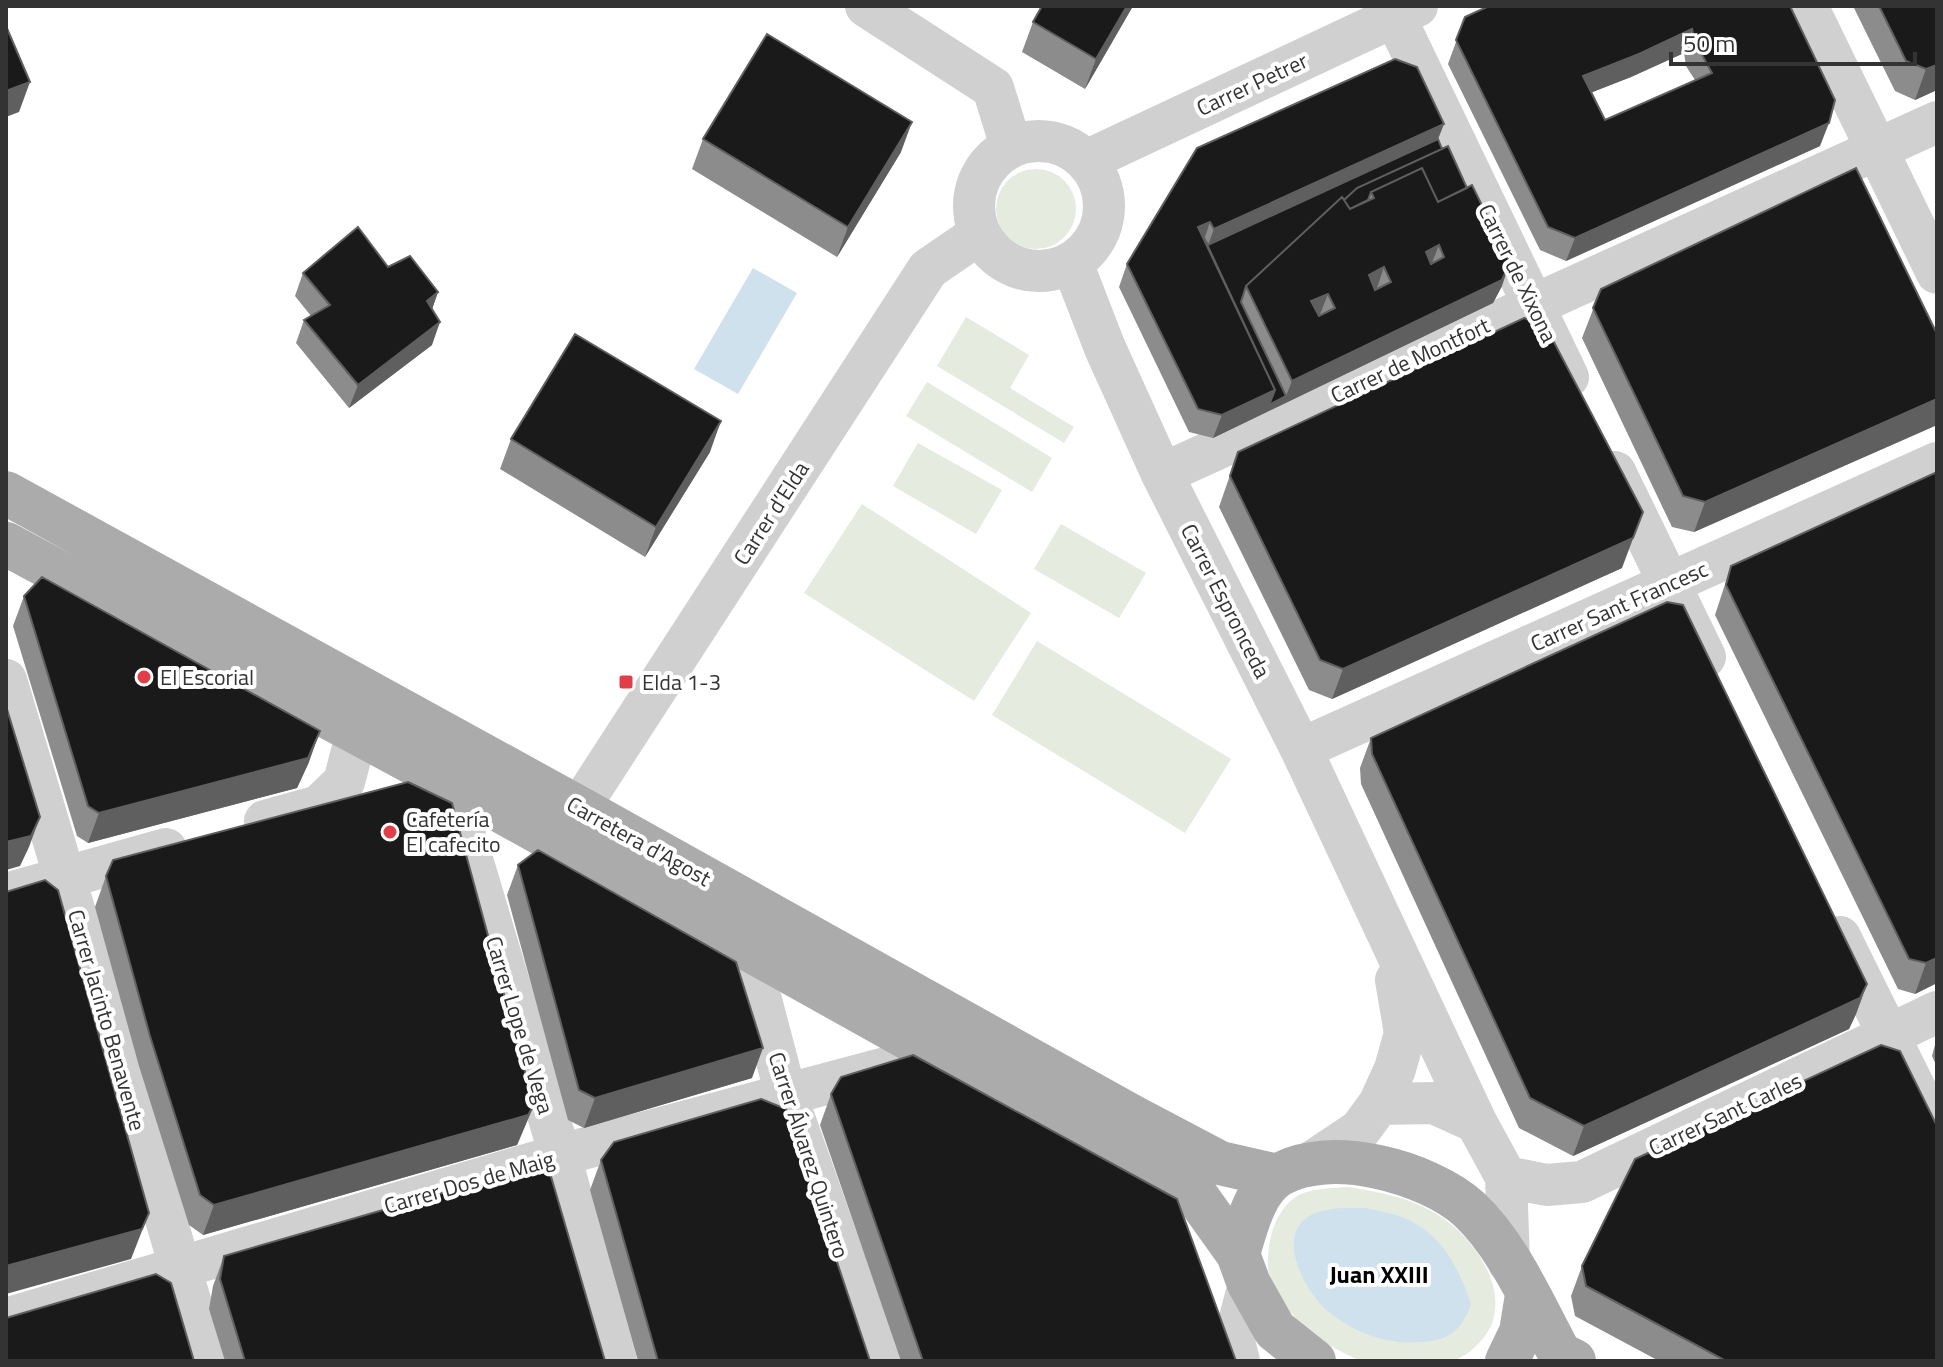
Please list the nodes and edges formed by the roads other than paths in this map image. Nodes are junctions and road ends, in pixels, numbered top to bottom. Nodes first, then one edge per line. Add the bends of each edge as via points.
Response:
1 (866, 6) edge
2 (1807, 6) edge
3 (1406, 12) edge
4 (1937, 122) edge
5 (1011, 146) junction
6 (1878, 149) junction
7 (1086, 161) junction
8 (979, 234) junction
9 (1072, 263) junction
10 (1937, 273) edge
11 (1533, 304) junction
12 (1937, 463) edge
13 (1162, 474) junction
14 (6, 493) edge
15 (6, 544) edge
16 (1670, 584) junction
17 (6, 680) edge
18 (1723, 696) edge
19 (357, 732) junction
20 (1301, 749) junction
21 (449, 782) junction
22 (570, 826) junction
23 (65, 877) junction
24 (6, 894) edge
25 (1825, 905) edge
26 (1389, 936) junction
27 (747, 947) junction
28 (1937, 1012) edge
29 (1888, 1037) junction
30 (933, 1052) junction
31 (786, 1095) junction
32 (1379, 1104) junction
33 (1476, 1122) junction
34 (1937, 1133) edge
35 (560, 1155) junction
36 (1293, 1170) junction
37 (1506, 1177) junction
38 (180, 1268) junction
39 (1243, 1269) junction
40 (1518, 1279) junction
41 (6, 1319) edge
42 (208, 1361) edge
43 (616, 1361) edge
44 (880, 1361) edge
45 (1239, 1361) edge
46 (1314, 1361) edge
47 (1507, 1361) edge
48 (1574, 1361) edge

1 - 5 street via 993,88
2 - 6 street
3 - 7 street, Carrer Petrer
3 - 11 street, Carrer de Xixona
4 - 6 street, Carrer de Montfort
5 - 7 street via 1051,141
5 - 8 street via 990,162 977,184 973,209
6 - 10 street
6 - 11 street, Carrer de Montfort
7 - 9 street via 1100,180 1105,203 1102,227 1090,248
8 - 9 street via 991,252 1030,272
8 - 22 street, Carrer d’Elda via 928,269
9 - 13 street, Carrer Espronceda
11 - 13 street, Carrer de Montfort
11 - 16 street, Carrer de Xixona
12 - 16 street, Carrer Sant Francesc
13 - 20 street, Carrer Espronceda
14 - 22 main road, Carretera d'Agost
15 - 19 main road, Carretera d'Agost
16 - 18 street, Carrer de Xixona
16 - 20 street, Carrer Sant Francesc
17 - 23 street, Carrer Jacinto Benavente
19 - 21 main road, Carretera d'Agost
19 - 23 street via 344,782 319,806
20 - 26 street, Carrer Espronceda
21 - 22 main road, Carretera d'Agost
21 - 35 street, Carrer Lope de Vega
22 - 27 main road, Carretera d'Agost
22 - 36 main road, Carretera d'Agost via 1220,1163
23 - 24 street
23 - 38 street, Carrer Jacinto Benavente
25 - 29 street
26 - 32 street, Carrer Espronceda via 1405,1033
26 - 33 street, Carrer Espronceda
27 - 30 main road, Carretera d'Agost
27 - 31 street, Carrer Álvarez Quintero
28 - 29 street, Carrer Sant Carles
29 - 34 street
29 - 37 street, Carrer Sant Carles via 1582,1182 1547,1185
30 - 31 street, Carrer Dos de Maig
30 - 39 main road, Carretera d'Agost via 1153,1166 1198,1198
31 - 35 street, Carrer Dos de Maig
31 - 44 street, Carrer Álvarez Quintero
32 - 33 street via 1434,1103
32 - 36 street, Carrer Espronceda via 1360,1130
33 - 37 street, Carrer Espronceda
35 - 38 street, Carrer Dos de Maig
35 - 43 street, Carrer Lope de Vega
36 - 39 main road via 1253,1206
36 - 40 main road, Carretera d'Agost via 1357,1164 1444,1190 1470,1210
37 - 40 street, Carrer Espronceda
38 - 41 street, Carrer Dos de Maig
38 - 42 street, Carrer Jacinto Benavente
39 - 45 street via 1234,1341
39 - 46 main road, Carretera d'Agost via 1275,1330
40 - 47 main road via 1521,1332
40 - 48 main road via 1560,1354

